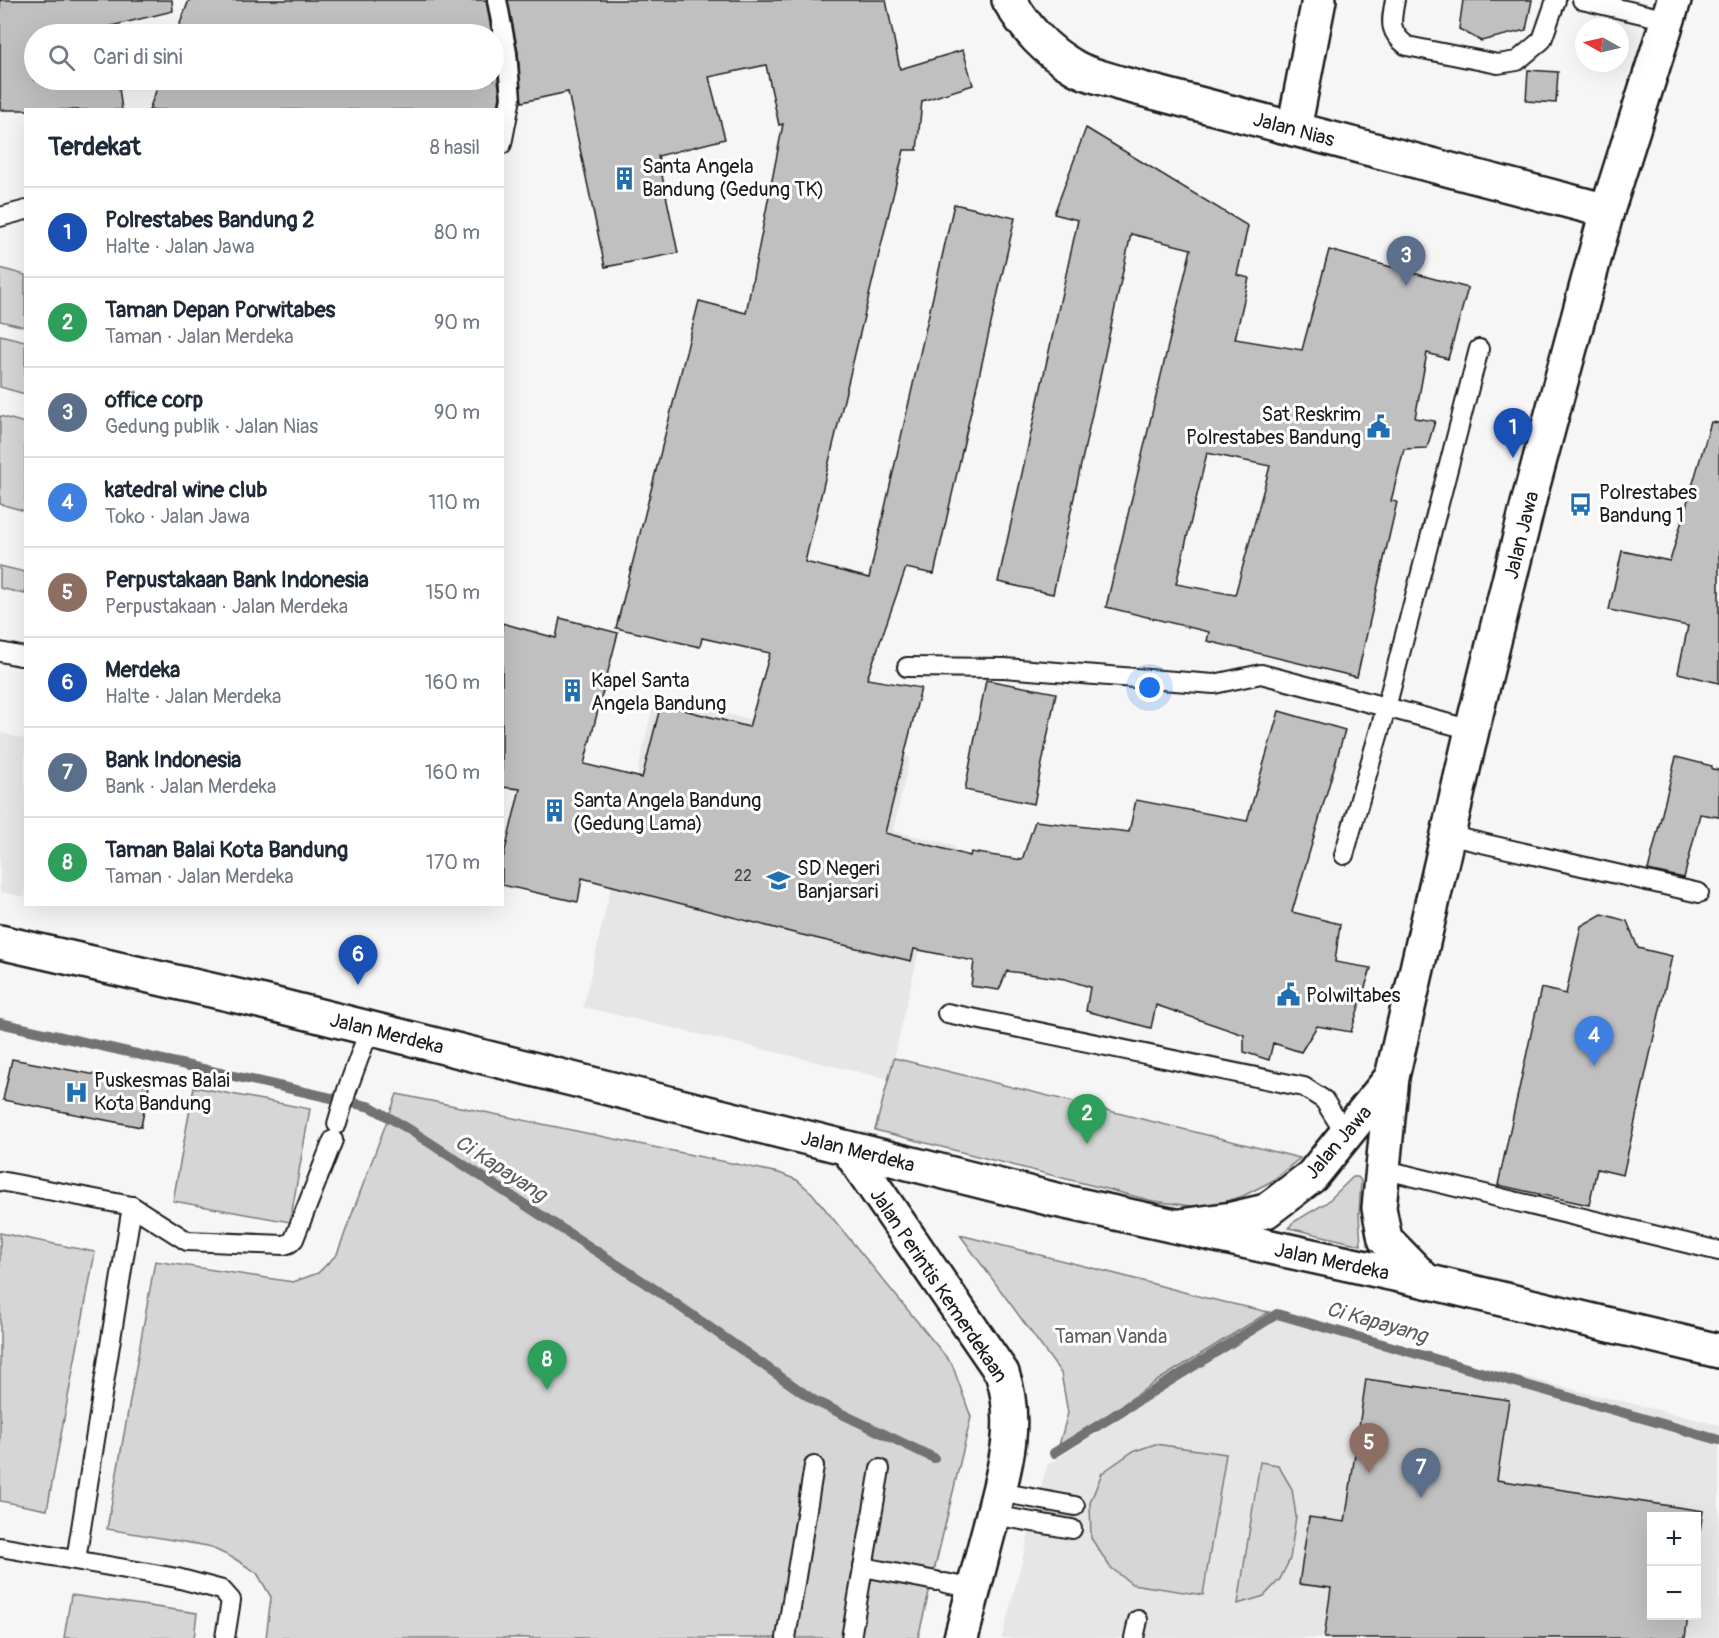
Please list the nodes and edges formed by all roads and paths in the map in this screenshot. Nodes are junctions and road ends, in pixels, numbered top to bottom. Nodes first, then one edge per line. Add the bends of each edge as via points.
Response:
1 (496, 0) edge
2 (1009, 0) edge
3 (1319, 0) edge
4 (1395, 0) edge
5 (1556, 0) edge
6 (1582, 0) edge
7 (1671, 10) edge
8 (501, 24) edge
9 (504, 38) edge
10 (1294, 129) junction
11 (504, 136) edge
12 (24, 211) edge
13 (1607, 211) junction
14 (0, 218) edge
15 (1479, 349) dead end
16 (0, 652) edge
17 (20, 656) dead end
18 (907, 667) dead end
19 (1386, 708) junction
20 (1472, 730) junction
21 (1447, 835) junction
22 (1344, 855) dead end
23 (1699, 893) dead end
24 (0, 942) edge
25 (947, 1013) dead end
26 (370, 1028) junction
27 (1392, 1077) junction
28 (1346, 1135) junction
29 (848, 1149) junction
30 (1382, 1169) junction
31 (0, 1181) edge
32 (132, 1206) junction
33 (1175, 1227) junction
34 (1719, 1251) edge
35 (1426, 1281) junction
36 (1719, 1351) edge
37 (814, 1466) dead end
38 (880, 1469) dead end
39 (996, 1504) junction
40 (1075, 1506) dead end
41 (1072, 1529) dead end
42 (0, 1547) edge
43 (76, 1560) junction
44 (863, 1567) junction
45 (952, 1585) junction
46 (225, 1638) edge
47 (786, 1638) edge
48 (851, 1638) edge
49 (961, 1638) edge

1 - 8 lane
2 - 10 street, Jalan Nias via 1042,45 1076,68
3 - 10 street
4 - 5 lane via 1391,24 1396,38 1407,46 1498,64 1517,61 1542,40
6 - 7 lane
7 - 13 street, Jalan Jawa
9 - 11 lane via 511,98
10 - 13 street, Jalan Nias
12 - 14 lane
13 - 20 street, Jalan Jawa
15 - 19 lane
16 - 17 lane
18 - 19 lane via 1004,668 1214,684 1261,674
19 - 20 lane
19 - 22 lane
20 - 21 street, Jalan Jawa
21 - 23 lane
21 - 27 street, Jalan Jawa
24 - 26 street, Jalan Merdeka
25 - 28 lane via 1304,1087 1324,1100
26 - 29 street, Jalan Merdeka
26 - 32 lane via 290,1243 187,1241
27 - 28 street, Jalan Jawa
27 - 30 street, Jalan Jawa
28 - 33 street, Jalan Jawa via 1312,1176 1266,1211
29 - 33 street, Jalan Merdeka
29 - 39 street, Jalan Perintis Kemerdekaan via 1002,1372 1008,1389 1011,1437
30 - 34 lane
30 - 35 street, Jalan Jawa via 1379,1208 1385,1239
31 - 32 lane
32 - 43 lane
33 - 35 street, Jalan Merdeka
35 - 36 street, Jalan Merdeka
37 - 47 lane
38 - 44 lane
39 - 40 lane
39 - 41 lane
39 - 45 street, Jalan Perintis Kemerdekaan
42 - 43 lane
43 - 46 lane via 222,1590 231,1600
44 - 45 lane
44 - 48 lane
45 - 49 street, Jalan Perintis Kemerdekaan

